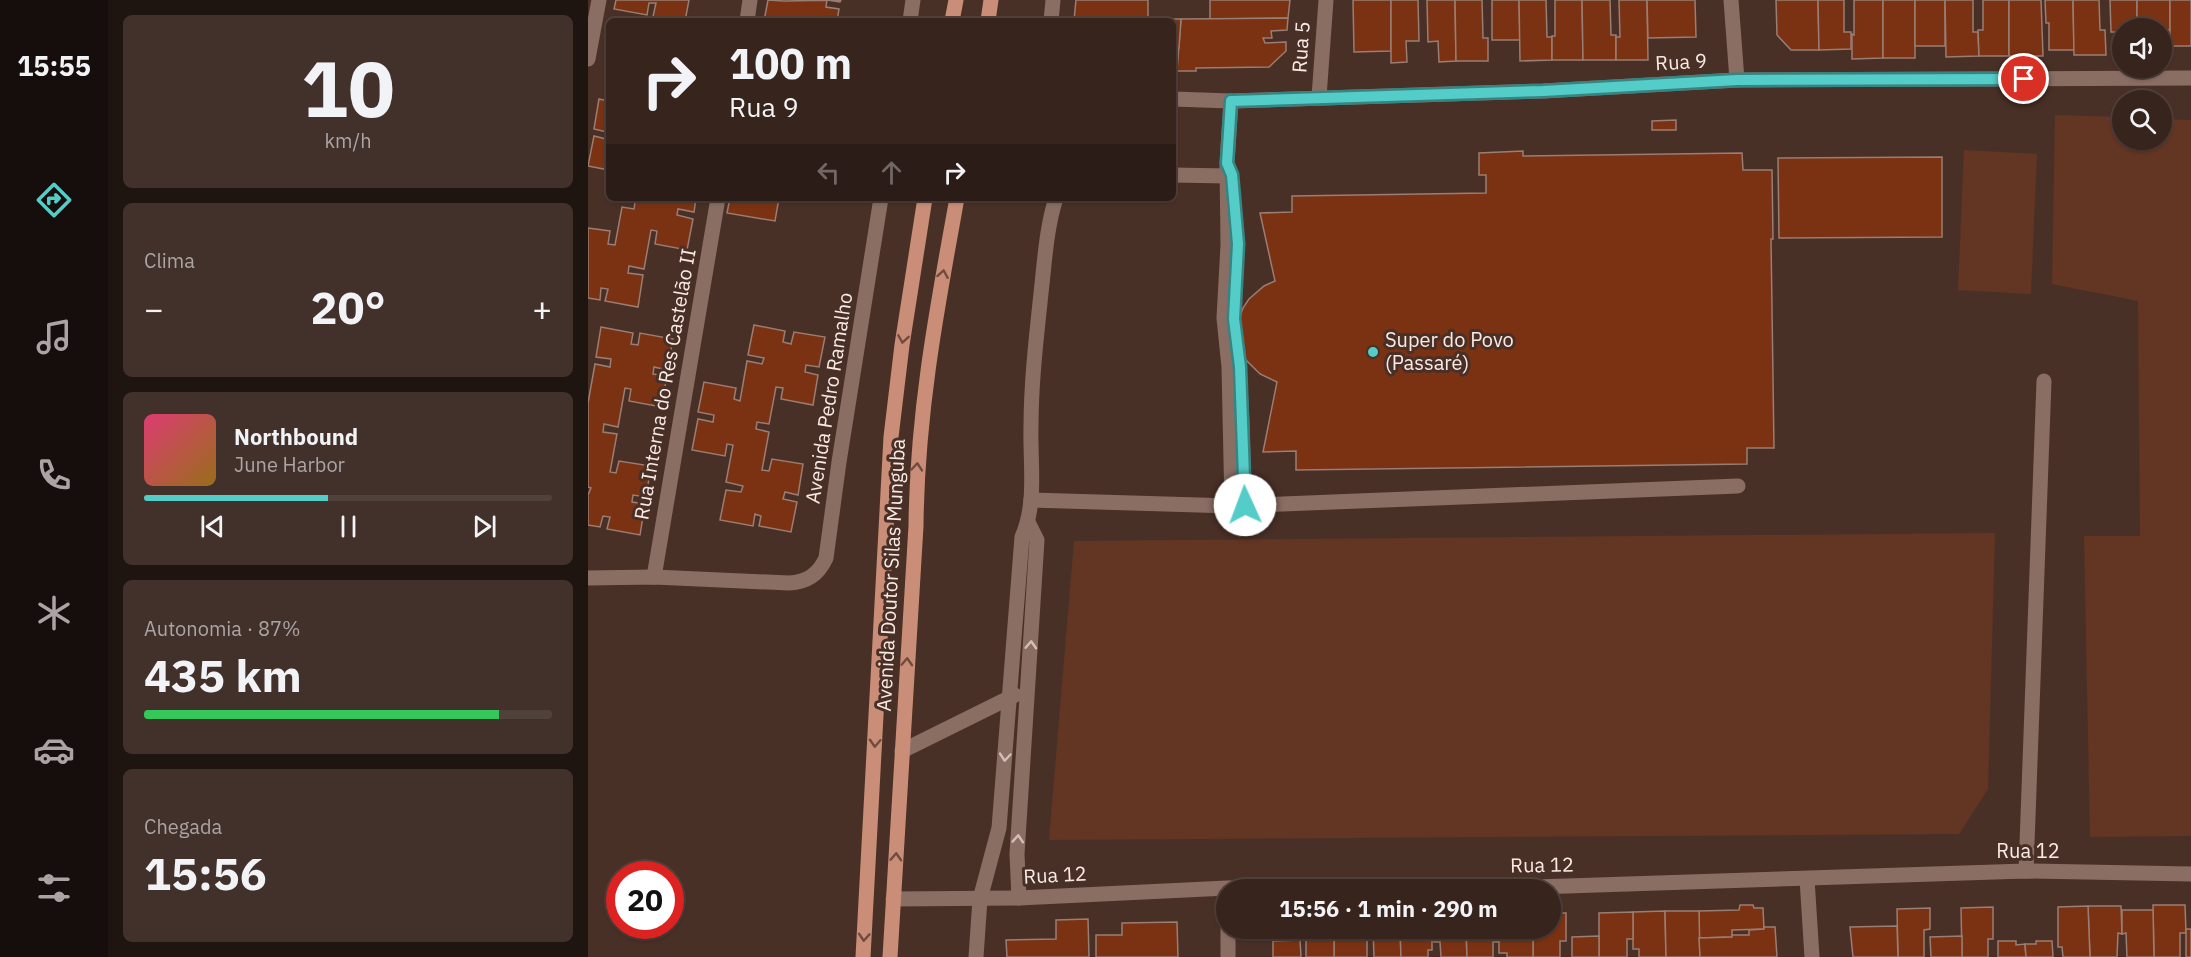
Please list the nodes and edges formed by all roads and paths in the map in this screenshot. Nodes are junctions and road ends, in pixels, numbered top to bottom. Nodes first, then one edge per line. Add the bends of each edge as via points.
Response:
1 (599, 0) edge
2 (750, 0) edge
3 (913, 0) edge
4 (956, 0) edge
5 (992, 0) edge
6 (1053, 0) edge
7 (1326, 0) edge
8 (1731, 0) edge
9 (747, 18) edge
10 (910, 18) edge
11 (953, 18) edge
12 (989, 18) edge
13 (1051, 18) edge
14 (588, 59) edge
15 (2191, 78) edge
16 (1737, 80) junction
17 (1319, 97) junction
18 (1176, 99) edge
19 (1231, 101) junction
20 (1227, 169) junction
21 (1176, 175) edge
22 (717, 201) edge
23 (881, 201) edge
24 (925, 201) edge
25 (956, 201) edge
26 (1055, 201) edge
27 (2044, 381) dead end
28 (1738, 486) dead end
29 (1031, 500) junction
30 (1238, 506) junction
31 (1028, 522) junction
32 (654, 577) junction
33 (588, 578) edge
34 (1028, 688) junction
35 (1009, 698) junction
36 (902, 751) junction
37 (2026, 871) junction
38 (2191, 874) edge
39 (1807, 879) junction
40 (1561, 886) edge
41 (1216, 889) edge
42 (1019, 898) junction
43 (893, 899) junction
44 (980, 899) junction
45 (1228, 939) edge
46 (863, 957) edge
47 (890, 957) edge
48 (976, 957) edge
49 (1228, 957) edge
50 (1812, 957) edge

1 - 14 street
2 - 9 street
3 - 10 street
4 - 11 main road
5 - 12 main road
6 - 13 street
7 - 17 street, Rua 5
8 - 16 street
15 - 16 street, Rua 9
16 - 17 street, Rua 9 via 1543,91
17 - 19 street, Rua 9
18 - 19 street, Rua 9
19 - 20 street
20 - 21 street
20 - 30 street via 1224,318
22 - 32 street, Rua Interna do Res Castelão II
23 - 32 street, Avenida Pedro Ramalho via 826,558 821,567 809,579 789,583
24 -> 46 main road, Avenida Doutor Silas Munguba via 891,437
36 -> 25 main road, Avenida Doutor Silas Munguba via 922,402
26 - 29 street via 1038,317 1030,426
27 - 37 street
28 - 30 street
29 - 30 street
29 - 31 street
34 -> 31 street via 1036,540
31 - 35 street via 1022,537
32 - 33 street
34 - 35 street
42 -> 34 street via 1017,854
35 - 36 street
35 -> 44 street via 999,828
43 -> 36 main road, Avenida Doutor Silas Munguba
37 - 38 street, Rua 12
37 - 39 street, Rua 12
39 - 40 street, Rua 12
39 - 50 street
41 - 42 street, Rua 12
42 - 44 street, Rua 12
43 - 44 street, Rua 12
43 - 47 main road, Avenida Doutor Silas Munguba
44 - 48 street
45 - 49 street

